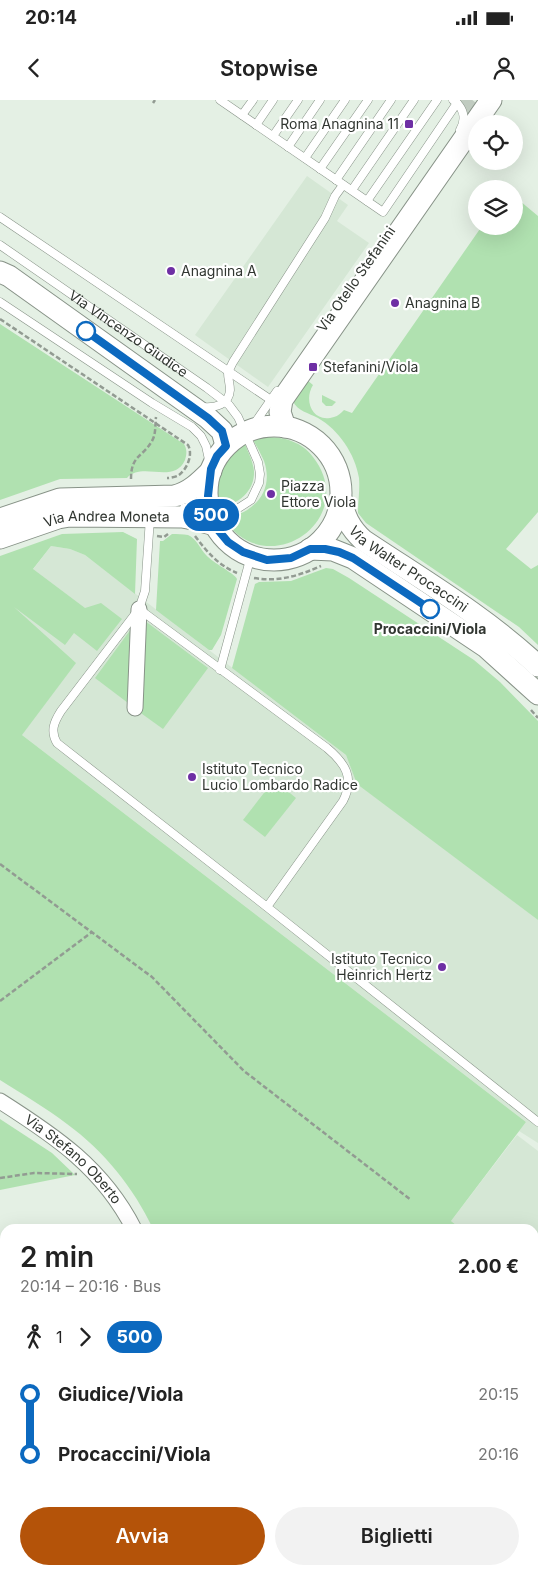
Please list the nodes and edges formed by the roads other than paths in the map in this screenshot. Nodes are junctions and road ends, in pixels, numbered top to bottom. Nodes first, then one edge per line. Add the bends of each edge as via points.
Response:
1 (252, 100) edge
2 (273, 100) edge
3 (298, 100) edge
4 (320, 100) edge
5 (345, 100) edge
6 (368, 100) edge
7 (391, 100) edge
8 (414, 100) edge
9 (437, 100) edge
10 (223, 101) edge
11 (455, 101) edge
12 (485, 105) edge
13 (242, 115) junction
14 (256, 125) junction
15 (456, 135) dead end
16 (273, 136) junction
17 (288, 147) junction
18 (305, 158) junction
19 (320, 169) junction
20 (336, 180) junction
21 (344, 185) junction
22 (352, 190) junction
23 (367, 201) junction
24 (0, 217) edge
25 (0, 244) edge
26 (0, 272) edge
27 (0, 302) edge
28 (228, 372) junction
29 (283, 382) dead end
30 (226, 402) junction
31 (192, 406) junction
32 (279, 413) junction
33 (247, 432) junction
34 (226, 446) junction
35 (211, 470) junction
36 (341, 498) junction
37 (182, 499) junction
38 (86, 507) dead end
39 (0, 512) edge
40 (212, 519) junction
41 (153, 526) junction
42 (2, 530) edge
43 (310, 549) junction
44 (251, 556) junction
45 (139, 610) junction
46 (538, 666) edge
47 (220, 670) junction
48 (533, 700) edge
49 (135, 708) dead end
50 (267, 907) junction
51 (0, 1101) edge
52 (538, 1122) edge
53 (131, 1224) edge

1 - 13 lane
2 - 14 lane
3 - 16 lane
4 - 17 lane
5 - 18 lane
6 - 19 lane
7 - 20 lane
8 - 22 lane
9 - 23 lane
10 - 13 lane
11 - 15 lane via 461,106 464,121
11 - 23 lane via 383,212
12 - 32 street, Via Otello Stefanini via 433,191 282,400
13 - 14 lane
14 - 16 lane
16 - 17 lane
17 - 18 lane
18 - 19 lane
19 - 20 lane
20 - 21 lane
21 - 22 lane
21 - 28 lane
22 - 23 lane
24 - 28 lane
25 - 30 lane, Via Vincenzo Giudice
26 - 31 street, Via Vincenzo Giudice
27 - 35 lane via 192,427 206,446
28 - 30 lane via 230,391
28 - 32 lane
29 - 32 lane
30 - 31 lane via 212,408
30 - 33 lane, Via Vincenzo Giudice
31 - 34 street, Via Vincenzo Giudice via 222,431
32 - 33 street via 266,426
32 - 36 street via 327,452 338,474
33 - 34 street
33 - 40 lane via 258,462 257,490 248,502
34 - 35 street
35 - 37 street, Via Andrea Moneta
35 - 40 street via 208,496
36 - 43 street via 332,527
36 - 46 street, Via Walter Procaccini via 346,520 363,540 487,623
37 - 39 lane, Via Andrea Moneta via 61,492
37 - 40 lane, Via Andrea Moneta
37 - 42 street, Via Andrea Moneta via 179,495 60,499
38 - 42 lane, Via Andrea Moneta via 60,508
40 - 41 street, Via Andrea Moneta
40 - 44 street via 228,542
41 - 42 street, Via Andrea Moneta via 64,516
41 - 45 lane via 145,591
43 - 44 street via 283,559
43 - 48 street, Via Walter Procaccini via 333,550 353,558 486,647
44 - 47 lane
45 - 47 lane
45 - 49 street
45 - 50 lane via 61,711 52,734 64,750
47 - 50 lane via 327,748 340,760 348,777 343,801
50 - 52 lane
51 - 53 street, Via Stefano Oberto via 68,1147 98,1176

